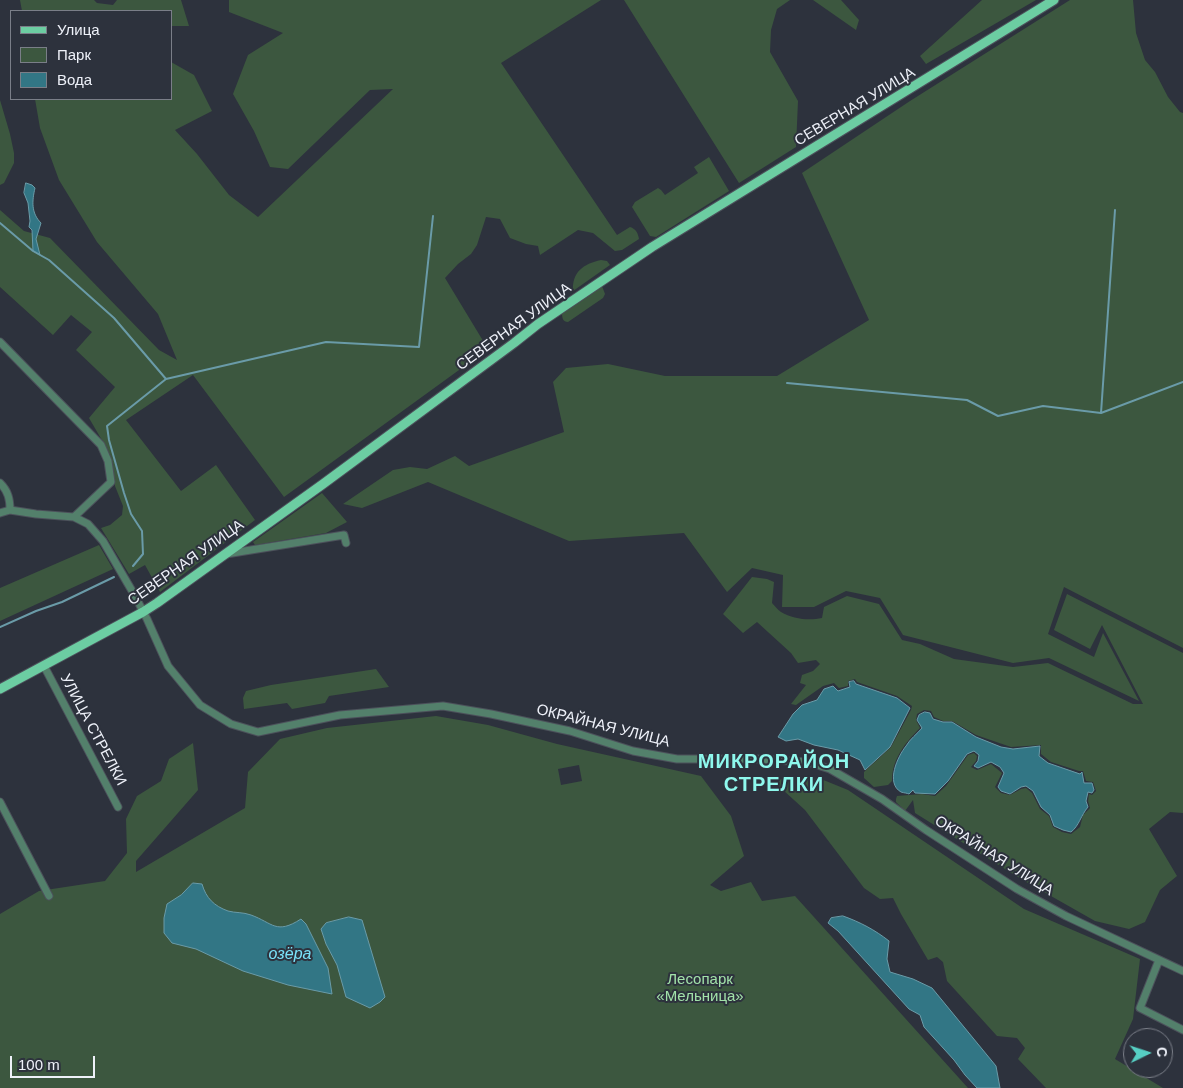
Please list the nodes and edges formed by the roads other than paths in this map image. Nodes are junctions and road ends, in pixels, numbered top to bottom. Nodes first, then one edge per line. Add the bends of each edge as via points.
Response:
1 (1054, 0) edge
2 (0, 342) edge
3 (0, 483) edge
4 (10, 510) junction
5 (0, 512) edge
6 (74, 517) junction
7 (346, 544) dead end
8 (223, 555) junction
9 (143, 612) junction
10 (44, 666) junction
11 (0, 689) edge
12 (0, 802) edge
13 (118, 807) dead end
14 (49, 896) dead end
15 (1159, 960) junction
16 (1183, 971) edge
17 (1183, 1030) edge

1 - 8 main road, СЕВЕРНАЯ УЛИЦА via 631,261 538,324
2 - 6 street via 101,445 108,461 111,482
3 - 4 street via 10,499
4 - 5 street
4 - 6 street
6 - 9 street, ОКРАЙНАЯ УЛИЦА via 88,524 103,541
7 - 8 street via 344,535
8 - 9 main road, СЕВЕРНАЯ УЛИЦА
9 - 10 main road, СЕВЕРНАЯ УЛИЦА
9 - 15 street, ОКРАЙНАЯ УЛИЦА via 168,666 200,705 231,724 258,732 340,715 444,706 570,731 633,751 678,758 808,762 830,769 882,799 1017,889
10 - 11 main road, СЕВЕРНАЯ УЛИЦА
10 - 13 street, УЛИЦА СТРЕЛКИ
12 - 14 street
15 - 16 street, ОКРАЙНАЯ УЛИЦА
15 - 17 street via 1140,1008

